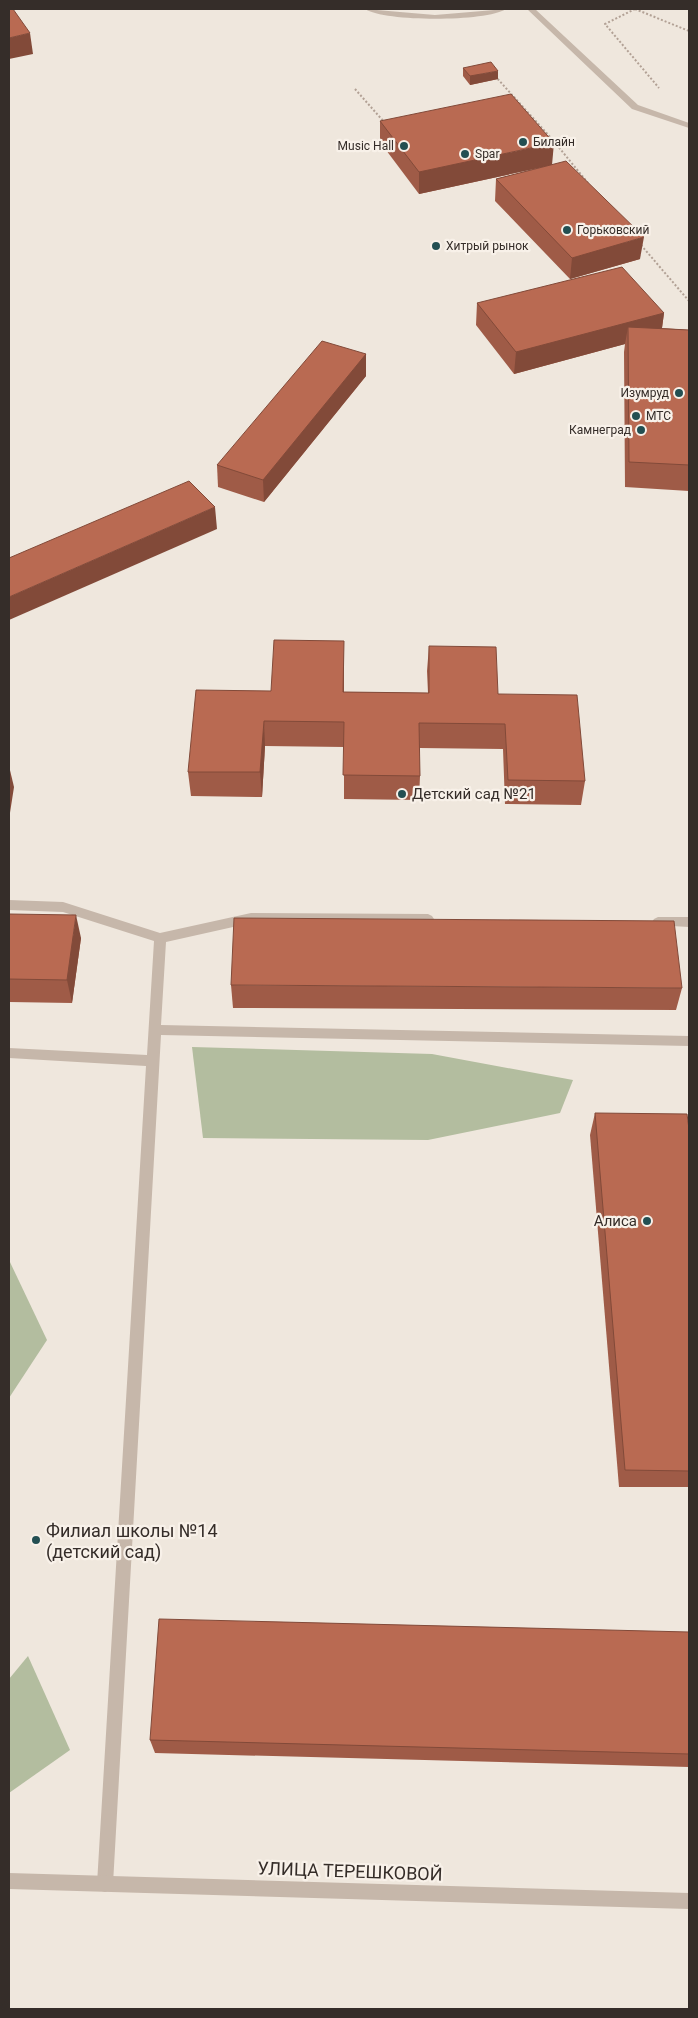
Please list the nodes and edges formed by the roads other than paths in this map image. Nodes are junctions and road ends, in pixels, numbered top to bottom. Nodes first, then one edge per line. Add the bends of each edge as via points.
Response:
1 (369, 9) edge
2 (502, 9) edge
3 (531, 9) edge
4 (689, 126) edge
5 (9, 905) edge
6 (440, 920) edge
7 (650, 922) edge
8 (689, 922) edge
9 (160, 938) junction
10 (155, 1030) junction
11 (689, 1041) edge
12 (9, 1054) edge
13 (153, 1061) junction
14 (9, 1881) edge
15 (106, 1884) junction
16 (689, 1901) edge

1 - 2 street via 418,17 446,17
3 - 4 street via 635,107
5 - 9 street via 63,907
6 - 9 street via 251,918
7 - 8 street
9 - 10 street
10 - 11 street
10 - 13 street
12 - 13 street
13 - 15 street
14 - 15 street, УЛИЦА ТЕРЕШКОВОЙ
15 - 16 street, УЛИЦА ТЕРЕШКОВОЙ

